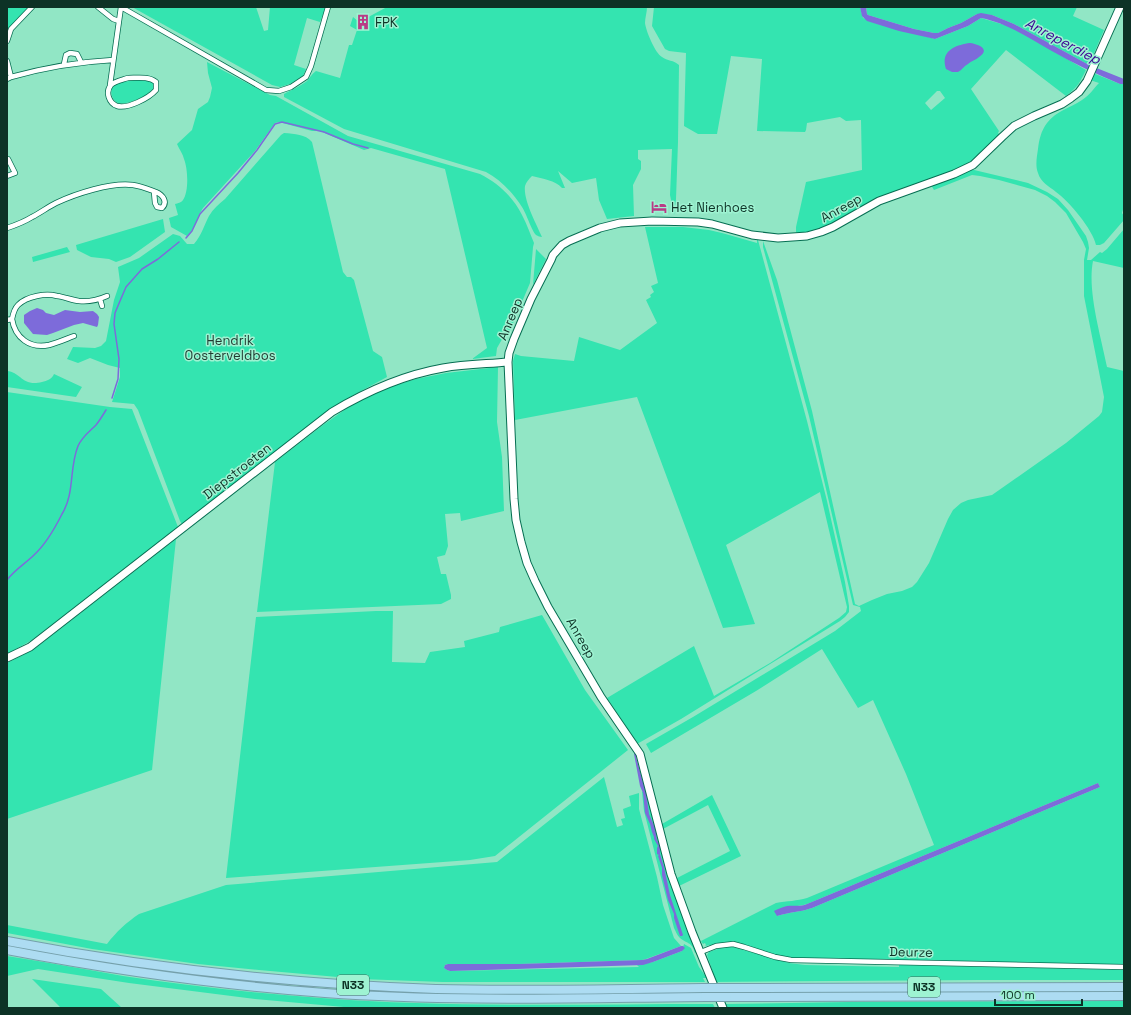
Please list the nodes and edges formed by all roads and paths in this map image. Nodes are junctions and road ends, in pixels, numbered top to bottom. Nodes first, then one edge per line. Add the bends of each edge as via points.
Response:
1 (32, 7) edge
2 (98, 7) edge
3 (121, 7) edge
4 (328, 7) edge
5 (1120, 7) edge
6 (119, 20) junction
7 (7, 41) edge
8 (113, 60) junction
9 (7, 61) edge
10 (81, 62) junction
11 (64, 64) junction
12 (9, 78) edge
13 (110, 86) junction
14 (7, 160) edge
15 (7, 176) edge
16 (154, 192) dead end
17 (7, 228) edge
18 (107, 296) dead end
19 (100, 299) junction
20 (102, 306) dead end
21 (10, 320) edge
22 (74, 336) dead end
23 (508, 362) junction
24 (7, 658) edge
25 (7, 941) edge
26 (7, 950) edge
27 (701, 952) junction
28 (1124, 967) edge
29 (1124, 987) edge
30 (1124, 996) edge
31 (723, 1008) edge

1 - 7 street via 11,29
2 - 6 street via 113,19
3 - 4 street via 266,90 279,91 306,77
3 - 6 street
5 - 23 street, Anreep via 1095,64 1079,92 1062,104 1014,126 973,165 879,201 833,227 807,236 778,238 752,235 698,222 620,223 600,228 562,245 553,255 531,299 514,338
6 - 8 street
8 - 10 street
8 - 13 street
9 - 12 street
10 - 11 street
10 - 11 street via 77,54 70,54 66,55
11 - 12 street
13 - 13 street via 108,95 111,102 117,106 141,101 157,87 153,79 143,78 128,78
14 - 15 street via 15,173
16 - 17 street via 132,184 97,188 55,203 31,218
18 - 19 street
19 - 20 street
19 - 21 street via 79,301 56,295 42,295 23,301
21 - 22 street via 16,334 32,344 43,346
23 - 24 street, Diepstroeten via 444,368 415,374 381,385 353,399 332,412 30,647
23 - 27 street, Anreep via 514,499 524,552 548,607 601,697 640,754 671,874
25 - 29 highway, N33, bridge via 172,968 350,985 468,989
26 - 30 highway, N33, bridge via 170,977 325,993 491,998
27 - 28 street, Deurze via 716,946 733,944 791,960
27 - 31 street, Anreep

